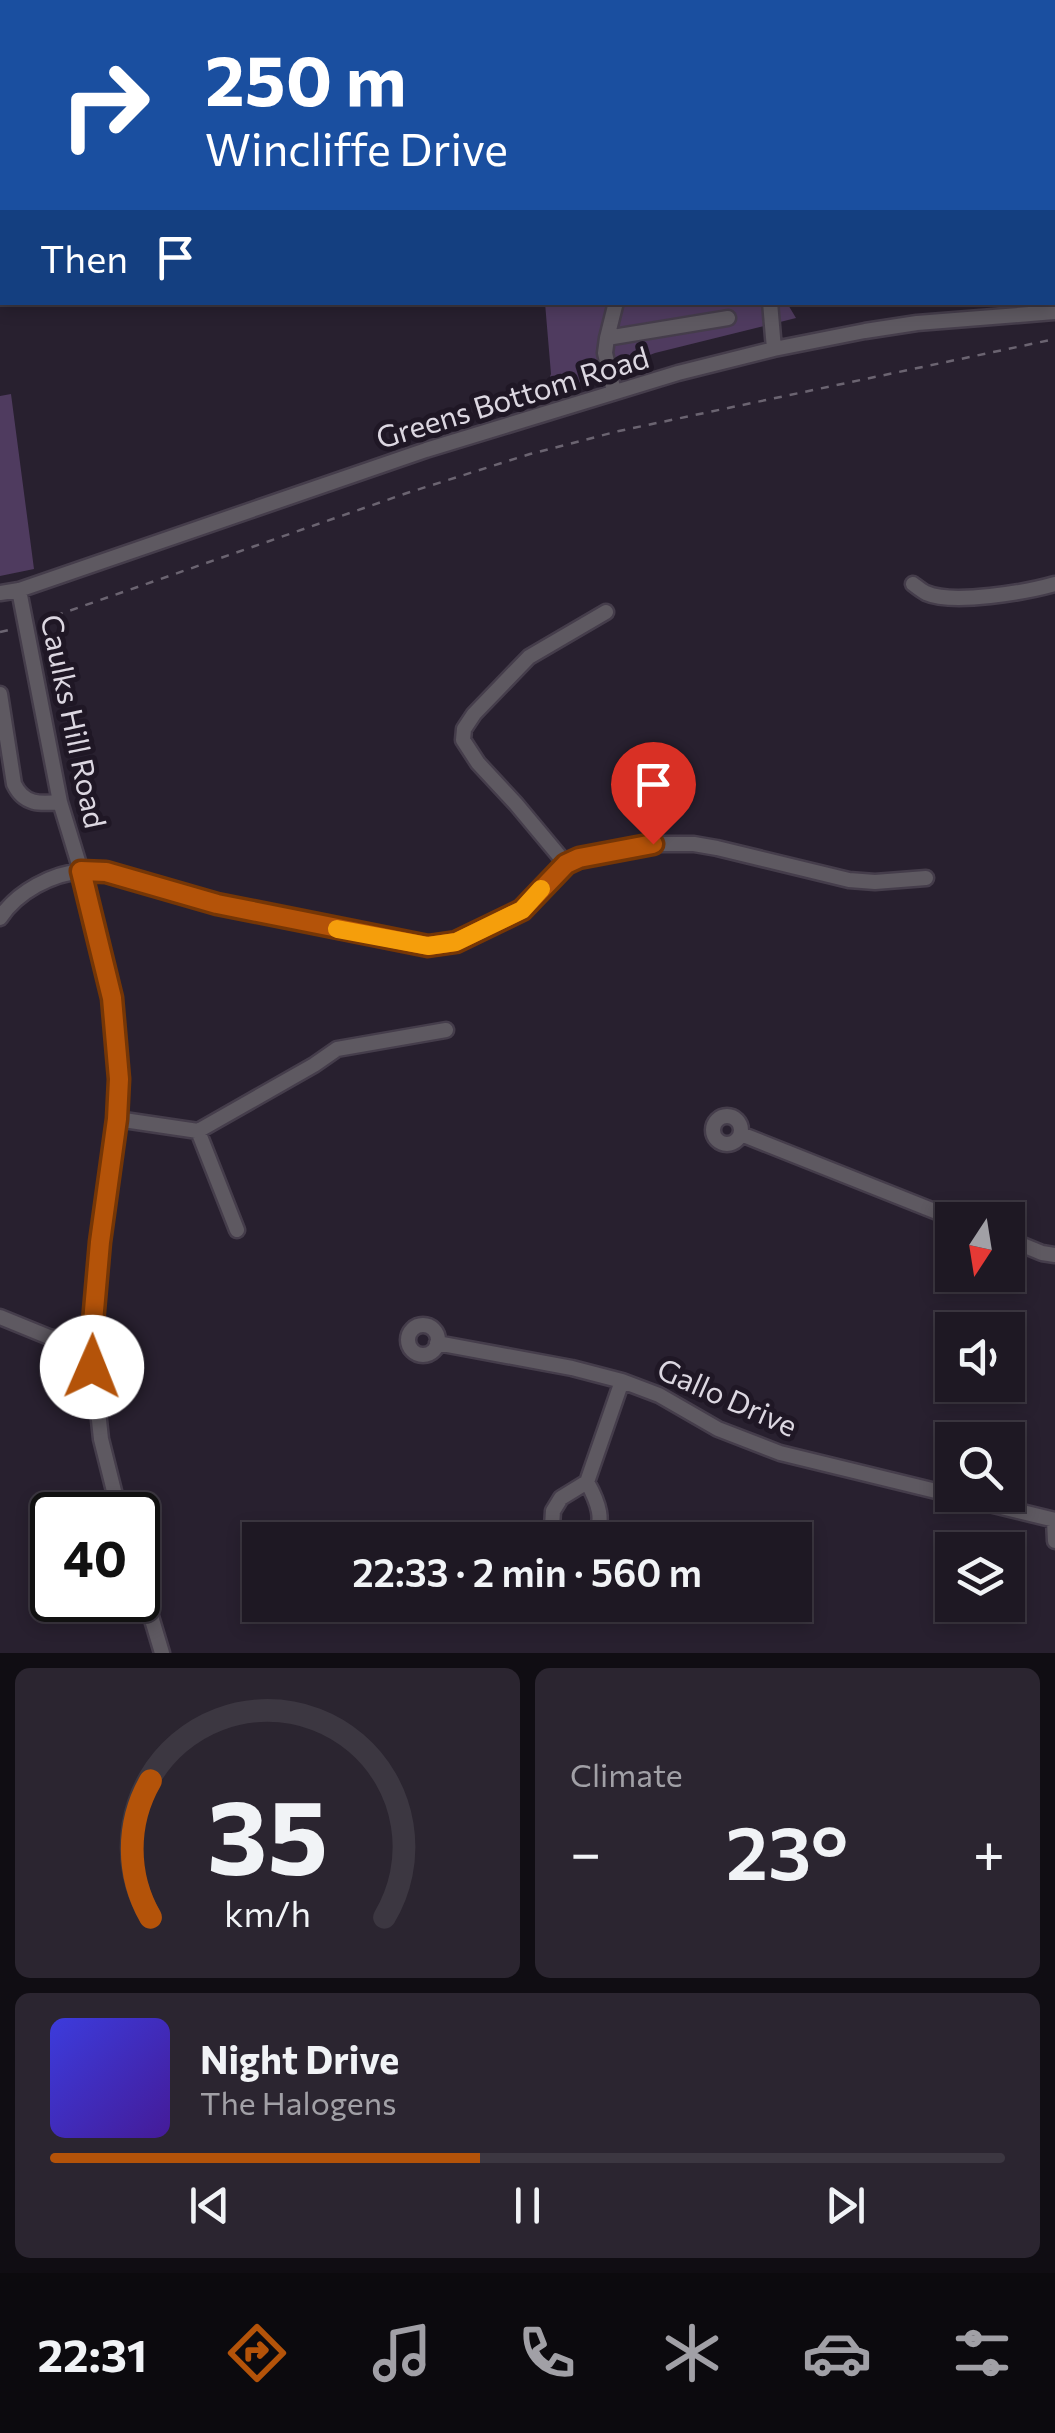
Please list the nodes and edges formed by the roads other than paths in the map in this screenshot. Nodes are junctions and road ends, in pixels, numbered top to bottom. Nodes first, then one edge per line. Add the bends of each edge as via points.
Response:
1 (615, 305) edge
2 (770, 305) edge
3 (1055, 312) edge
4 (728, 318) dead end
5 (606, 338) junction
6 (774, 349) junction
7 (614, 392) junction
8 (913, 584) dead end
9 (1055, 584) edge
10 (18, 590) junction
11 (0, 591) edge
12 (606, 612) dead end
13 (0, 694) edge
14 (60, 802) junction
15 (566, 864) junction
16 (81, 871) junction
17 (926, 878) dead end
18 (0, 918) edge
19 (446, 1030) dead end
20 (117, 1119) junction
21 (198, 1131) junction
22 (742, 1134) dead end
23 (935, 1211) edge
24 (237, 1230) dead end
25 (1025, 1245) edge
26 (1055, 1255) edge
27 (0, 1317) edge
28 (437, 1343) dead end
29 (91, 1345) junction
30 (622, 1381) junction
31 (587, 1482) junction
32 (114, 1492) edge
33 (1054, 1520) edge
34 (552, 1522) edge
35 (600, 1522) edge
36 (1055, 1541) edge
37 (153, 1622) edge
38 (162, 1653) edge

1 - 5 street
2 - 6 street
3 - 6 street, Greens Bottom Road via 917,323
4 - 5 street
5 - 7 street
6 - 7 street, Greens Bottom Road
7 - 10 street, Greens Bottom Road
8 - 9 street via 947,597
10 - 11 street, Greens Bottom Road
10 - 14 street, Caulks Hill Road
12 - 15 street via 529,658 464,729 463,740 478,763
13 - 14 street via 18,792 28,802
14 - 16 street, Caulks Hill Road
15 - 16 street via 522,910 456,942 428,946
15 - 17 street via 653,844 694,844 849,880
16 - 18 street via 47,879
16 - 20 street, Caulks Hill Road via 112,998
19 - 21 street via 337,1049
20 - 21 street
20 - 29 street, Caulks Hill Road
21 - 24 street
22 - 23 street
25 - 26 street
27 - 29 street
28 - 30 street, Gallo Drive
29 - 32 street, Caulks Hill Road
30 - 31 street
30 - 33 street, Gallo Drive via 780,1452
31 - 34 street via 561,1498
31 - 35 street
33 - 36 street, Gallo Drive
37 - 38 street

